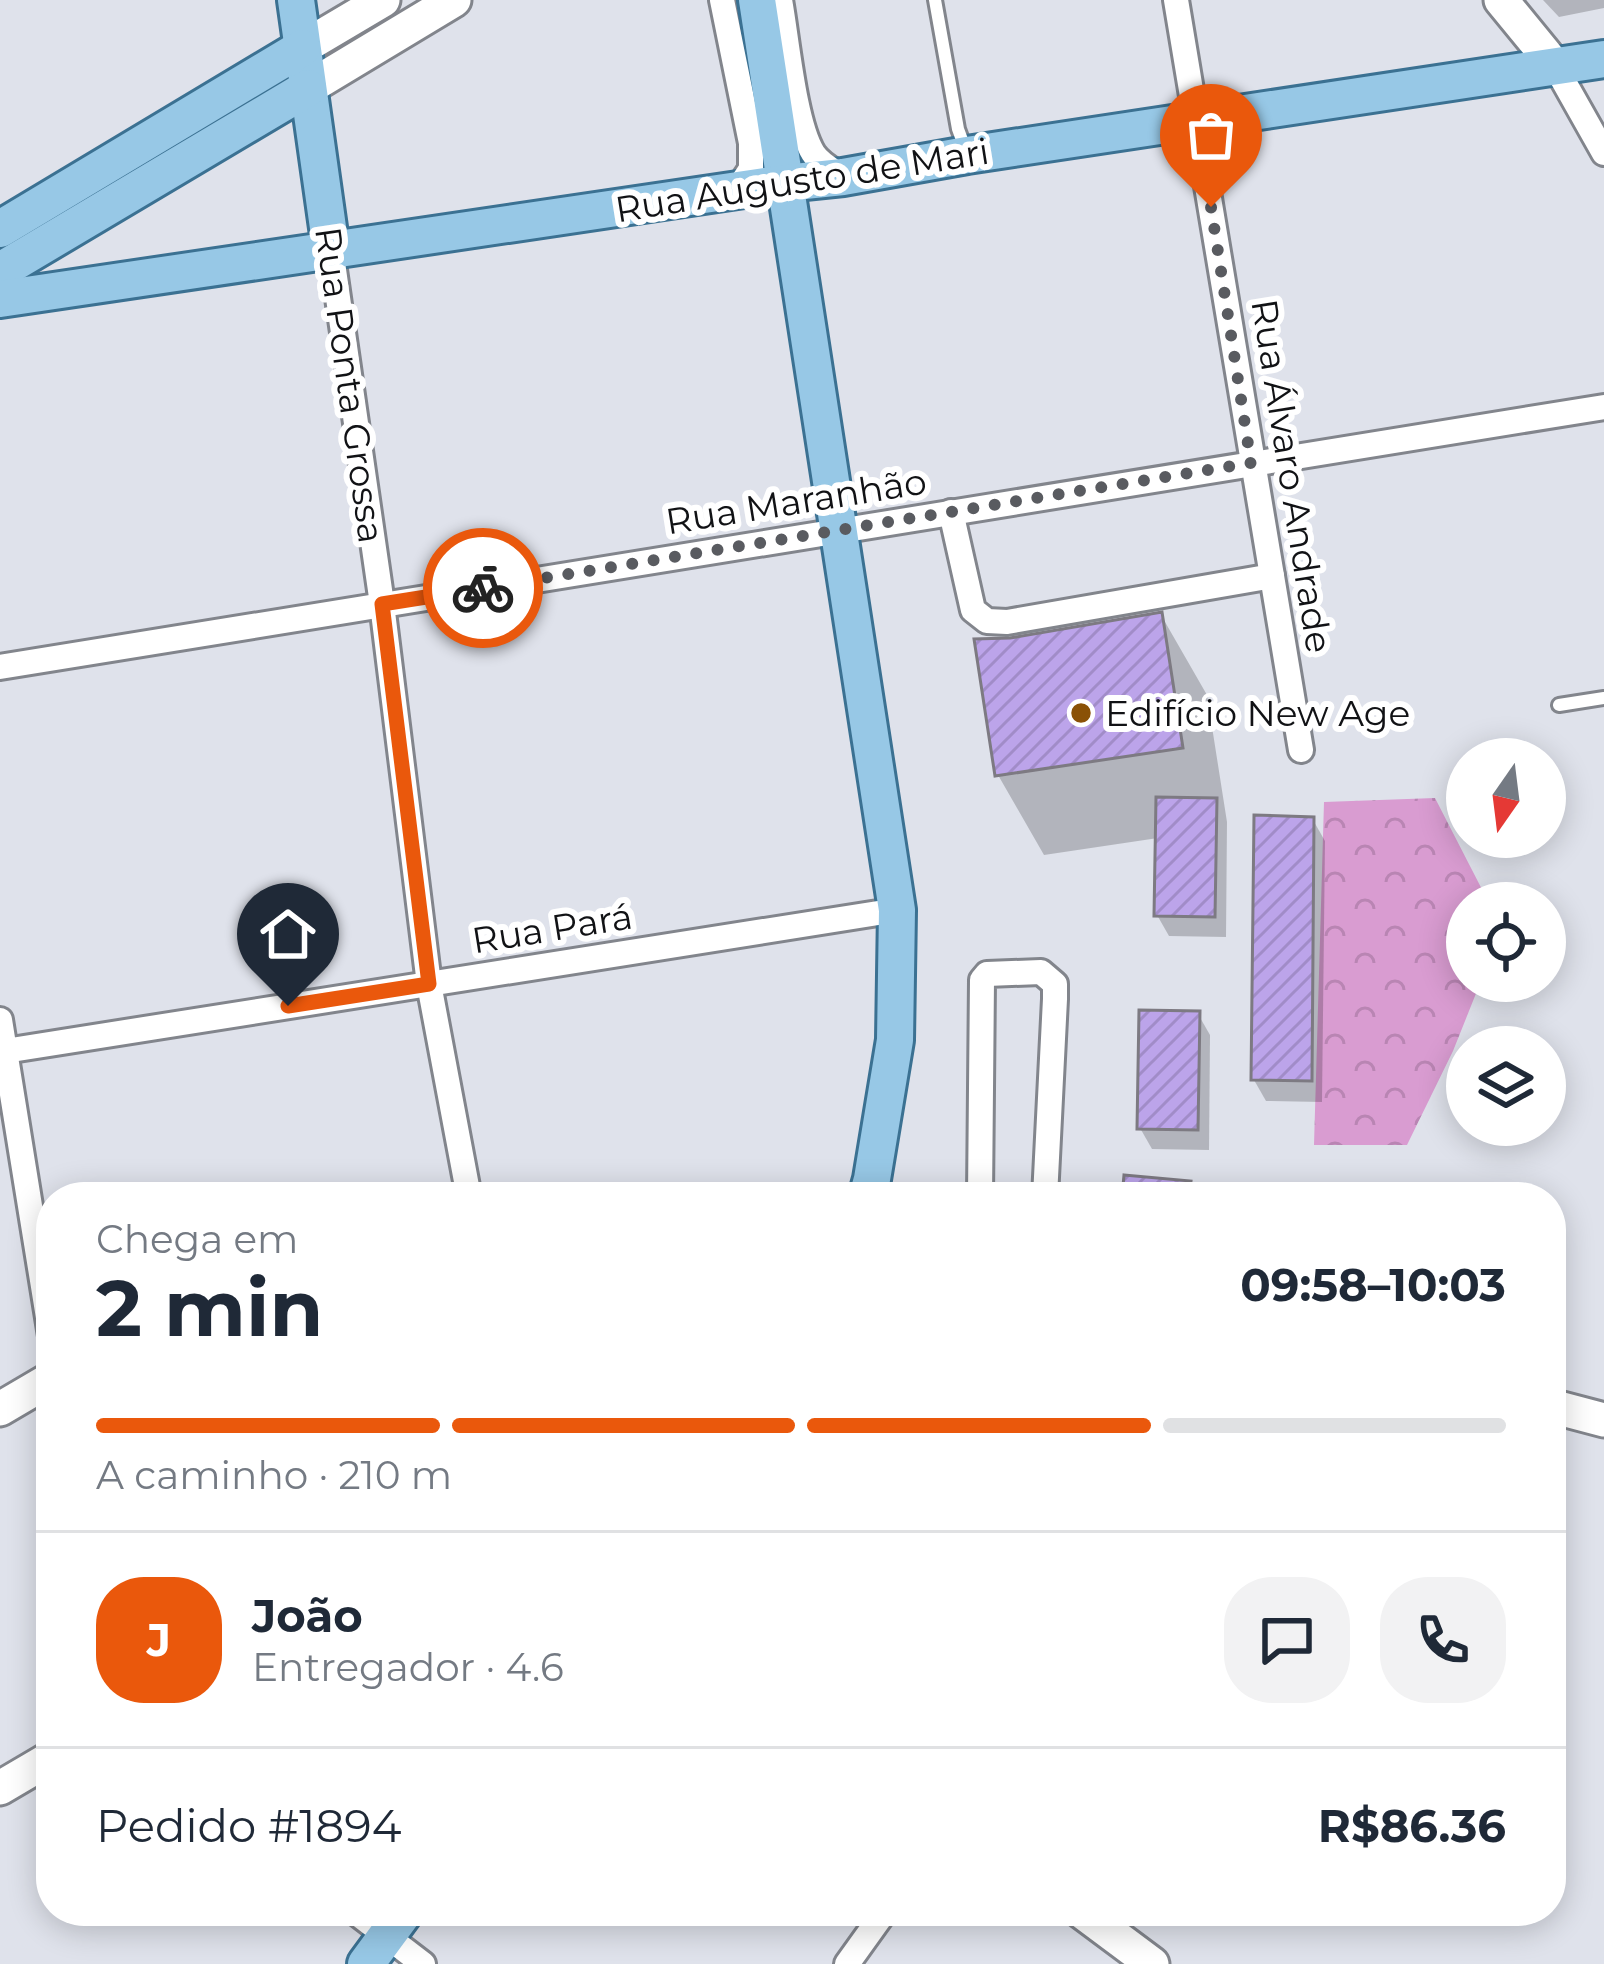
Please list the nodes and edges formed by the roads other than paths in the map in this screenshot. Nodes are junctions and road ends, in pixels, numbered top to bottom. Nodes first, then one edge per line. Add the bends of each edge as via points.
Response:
1 (296, 0) edge
2 (383, 0) edge
3 (454, 0) edge
4 (722, 0) edge
5 (757, 0) edge
6 (780, 0) edge
7 (935, 0) edge
8 (1176, 0) edge
9 (1501, 0) edge
10 (302, 48) junction
11 (1604, 59) edge
12 (1556, 66) junction
13 (308, 88) junction
14 (1198, 122) junction
15 (1604, 153) edge
16 (967, 155) junction
17 (843, 177) junction
18 (785, 183) junction
19 (737, 190) junction
20 (0, 229) edge
21 (331, 249) junction
22 (6, 279) edge
23 (1604, 407) edge
24 (1251, 463) junction
25 (951, 512) junction
26 (837, 530) junction
27 (1272, 576) junction
28 (382, 604) junction
29 (0, 667) edge
30 (1604, 698) edge
31 (1559, 705) dead end
32 (1301, 750) dead end
33 (897, 910) junction
34 (429, 984) junction
35 (0, 1020) edge
36 (2, 1036) edge
37 (466, 1182) edge
38 (870, 1182) edge
39 (980, 1182) edge
40 (1046, 1182) edge
41 (36, 1244) edge
42 (36, 1388) edge
43 (0, 1409) edge
44 (1566, 1410) edge
45 (1604, 1420) edge
46 (36, 1767) edge
47 (0, 1788) edge
48 (874, 1926) edge
49 (1101, 1926) edge
50 (386, 1937) edge
51 (423, 1964) edge
52 (847, 1964) edge
53 (1152, 1964) edge

1 - 10 main road, Rua Ponta Grossa
2 - 10 street
3 - 13 street
4 - 19 street via 751,143 751,169
5 - 18 main road
6 - 17 street via 801,124 813,153
7 - 16 lane
8 - 14 street, Rua Álvaro Andrade
9 - 12 street
10 - 13 main road, Rua Ponta Grossa
10 - 20 main road
11 - 12 main road, Rua Augusto de Mari
12 - 14 main road, Rua Augusto de Mari
12 - 15 street
13 - 21 main road, Rua Ponta Grossa
13 - 22 main road
14 - 16 main road, Rua Augusto de Mari
14 - 24 street, Rua Álvaro Andrade
16 - 17 main road, Rua Augusto de Mari
17 - 18 main road, Rua Augusto de Mari
18 - 19 main road, Rua Augusto de Mari
18 - 26 main road
19 - 21 main road, Rua Augusto de Mari
21 - 22 main road, Rua Augusto de Mari
21 - 28 street, Rua Ponta Grossa
23 - 24 street, Rua Maranhão
24 - 25 street, Rua Maranhão
24 - 27 street, Rua Álvaro Andrade
25 - 26 street, Rua Maranhão
25 - 27 street via 973,610 987,621
26 - 28 street, Rua Maranhão
26 - 33 main road
27 - 32 street, Rua Álvaro Andrade
28 - 29 street, Rua Maranhão
28 - 34 street, Rua Ponta Grossa
30 - 31 lane
33 - 34 street, Rua Pará
33 - 38 main road via 896,1040
34 - 36 street, Rua Pará
34 - 37 street, Rua Ponta Grossa
35 - 36 street
36 - 41 street
39 - 40 street via 982,980 1041,972 1054,984 1055,999
42 - 43 street
44 - 45 street
46 - 47 street
48 - 52 street
49 - 53 street
50 - 51 street

